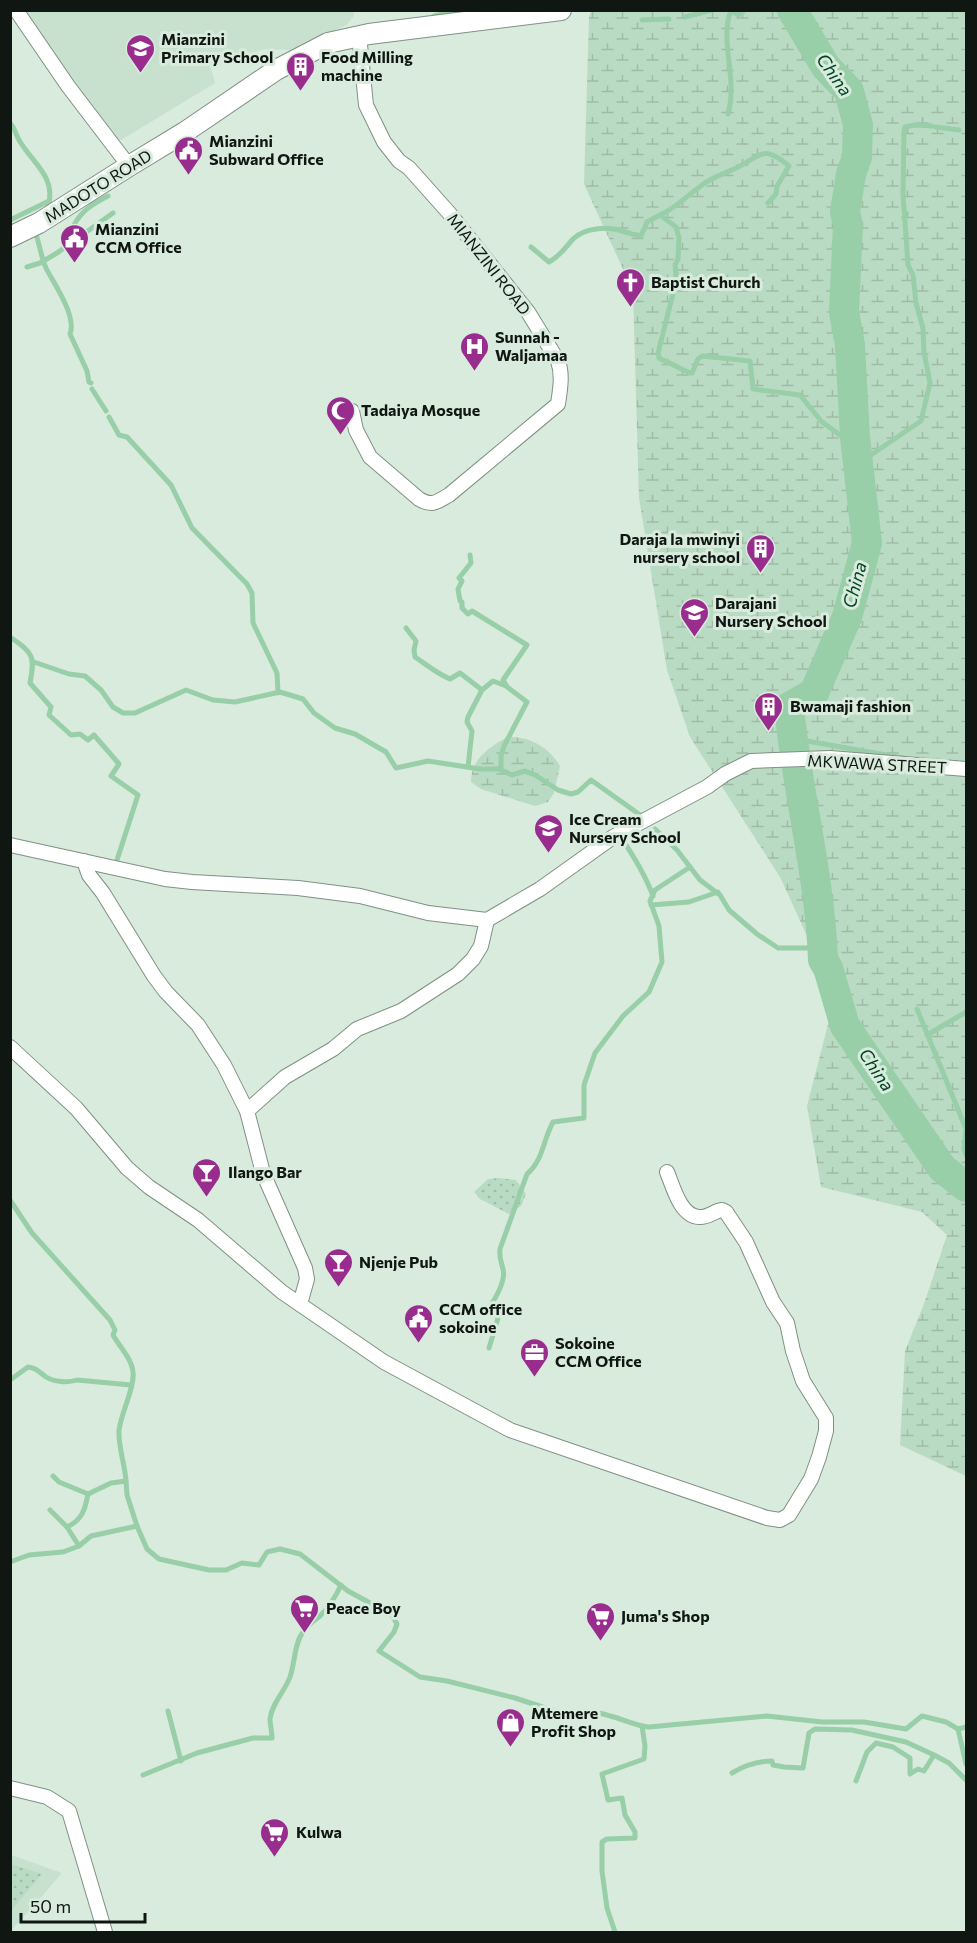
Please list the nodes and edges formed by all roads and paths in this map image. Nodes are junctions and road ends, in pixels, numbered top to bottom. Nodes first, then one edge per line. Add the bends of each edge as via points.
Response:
1 (16, 10) edge
2 (556, 11) edge
3 (359, 35) junction
4 (129, 166) junction
5 (10, 237) edge
6 (352, 411) dead end
7 (966, 769) edge
8 (10, 845) edge
9 (84, 861) junction
10 (487, 921) junction
11 (10, 1047) edge
12 (247, 1110) junction
13 (667, 1172) dead end
14 (300, 1304) junction
15 (10, 1788) edge
16 (105, 1932) edge

1 - 4 street
2 - 3 main road, MADOTO ROAD
3 - 4 main road, MADOTO ROAD via 328,43 276,70
3 - 6 street, MIANZINI ROAD via 366,105 384,142 450,214 528,312 558,361 561,383 558,404 449,495 428,504 370,457 356,430
4 - 5 main road, MADOTO ROAD via 39,224
7 - 10 street, MKWAWA STREET via 830,758 751,761 613,837
8 - 9 street
9 - 10 street via 165,879 360,896 428,913
9 - 12 street via 154,976 198,1025 225,1065
10 - 12 street via 481,946 458,974 400,1011 357,1029 333,1049 285,1077
11 - 14 street via 76,1108 149,1188 198,1220
12 - 14 street via 264,1173 305,1268 307,1279
13 - 14 street via 683,1208 701,1218 726,1212 746,1242 773,1302 787,1323 804,1381 826,1418 826,1431 811,1479 789,1515 780,1520 510,1430 384,1362
15 - 16 street via 47,1797 69,1811

